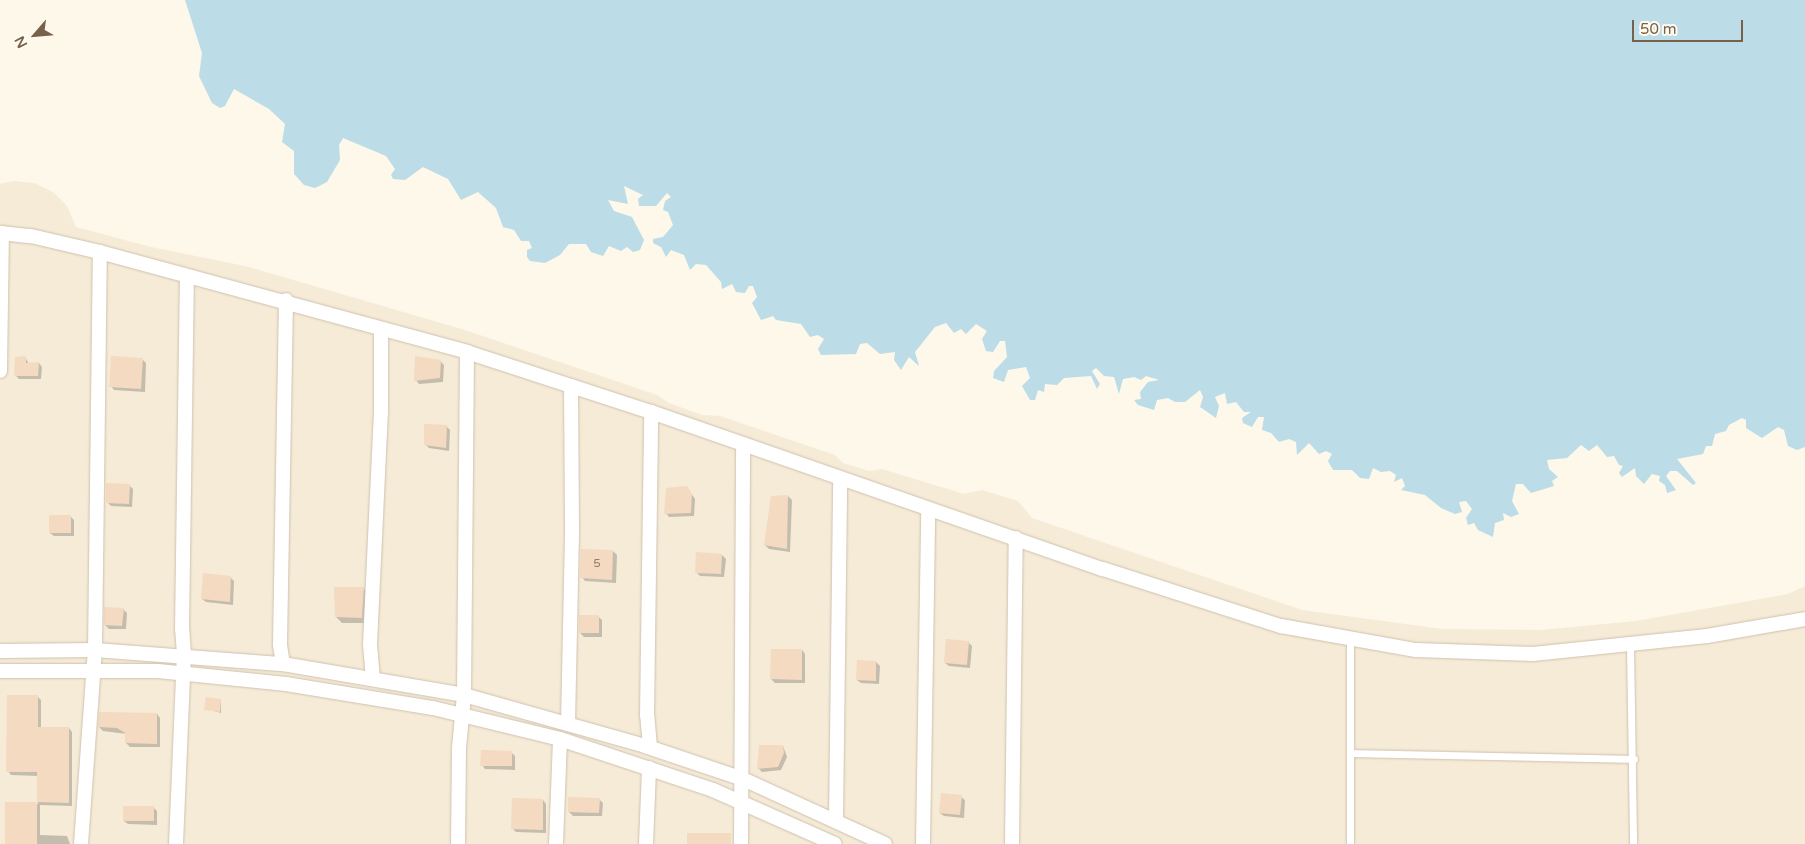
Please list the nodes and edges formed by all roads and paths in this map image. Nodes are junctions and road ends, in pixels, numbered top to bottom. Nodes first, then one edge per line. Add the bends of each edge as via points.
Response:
1 (1, 233) edge
2 (100, 252) junction
3 (187, 276) junction
4 (286, 300) junction
5 (381, 329) junction
6 (467, 352) junction
7 (0, 371) edge
8 (571, 386) junction
9 (651, 412) junction
10 (742, 444) junction
11 (840, 479) junction
12 (928, 509) junction
13 (1016, 538) junction
14 (1805, 619) edge
15 (1350, 641) junction
16 (1630, 646) junction
17 (95, 650) junction
18 (0, 651) edge
19 (184, 655) junction
20 (283, 664) junction
21 (92, 670) junction
22 (0, 671) edge
23 (183, 676) junction
24 (372, 679) junction
25 (464, 695) junction
26 (464, 715) junction
27 (568, 724) junction
28 (560, 740) junction
29 (650, 747) junction
30 (1352, 753) junction
31 (1634, 759) junction
32 (649, 768) junction
33 (743, 779) junction
34 (743, 800) junction
35 (836, 821) junction
36 (81, 844) edge
37 (176, 844) edge
38 (458, 844) edge
39 (556, 844) edge
40 (646, 844) edge
41 (741, 844) edge
42 (835, 844) edge
43 (885, 844) edge
44 (923, 844) edge
45 (1012, 844) edge
46 (1350, 844) edge
47 (1633, 844) edge

1 - 2 street via 32,236
1 - 7 street
2 - 3 street
2 - 17 street
3 - 4 street
3 - 19 street
4 - 5 street
4 - 20 street via 280,644
5 - 6 street
5 - 24 street via 381,413 370,644
6 - 8 street
6 - 25 street
8 - 9 street
8 - 27 street
9 - 10 street
9 - 29 street via 647,715
10 - 11 street
10 - 33 street
11 - 12 street
11 - 35 street
12 - 13 street
12 - 44 street
13 - 15 street via 1244,616
13 - 45 street
14 - 16 street
15 - 16 street via 1416,650 1492,654 1572,652
15 - 30 lane
16 - 31 lane
17 - 18 street
17 - 19 street
17 - 21 street
19 - 20 street
19 - 23 street
20 - 24 street
21 - 22 street
21 - 23 street via 158,671
21 - 36 street
23 - 26 street via 286,684
23 - 37 street
24 - 25 street
25 - 26 street
25 - 27 street
26 - 28 street
26 - 38 street
27 - 29 street
28 - 32 street
28 - 39 street
29 - 33 street
30 - 31 lane
30 - 46 lane
31 - 47 lane
32 - 34 street
32 - 40 street
33 - 34 street
33 - 35 street
34 - 41 street
34 - 42 street
35 - 43 street

